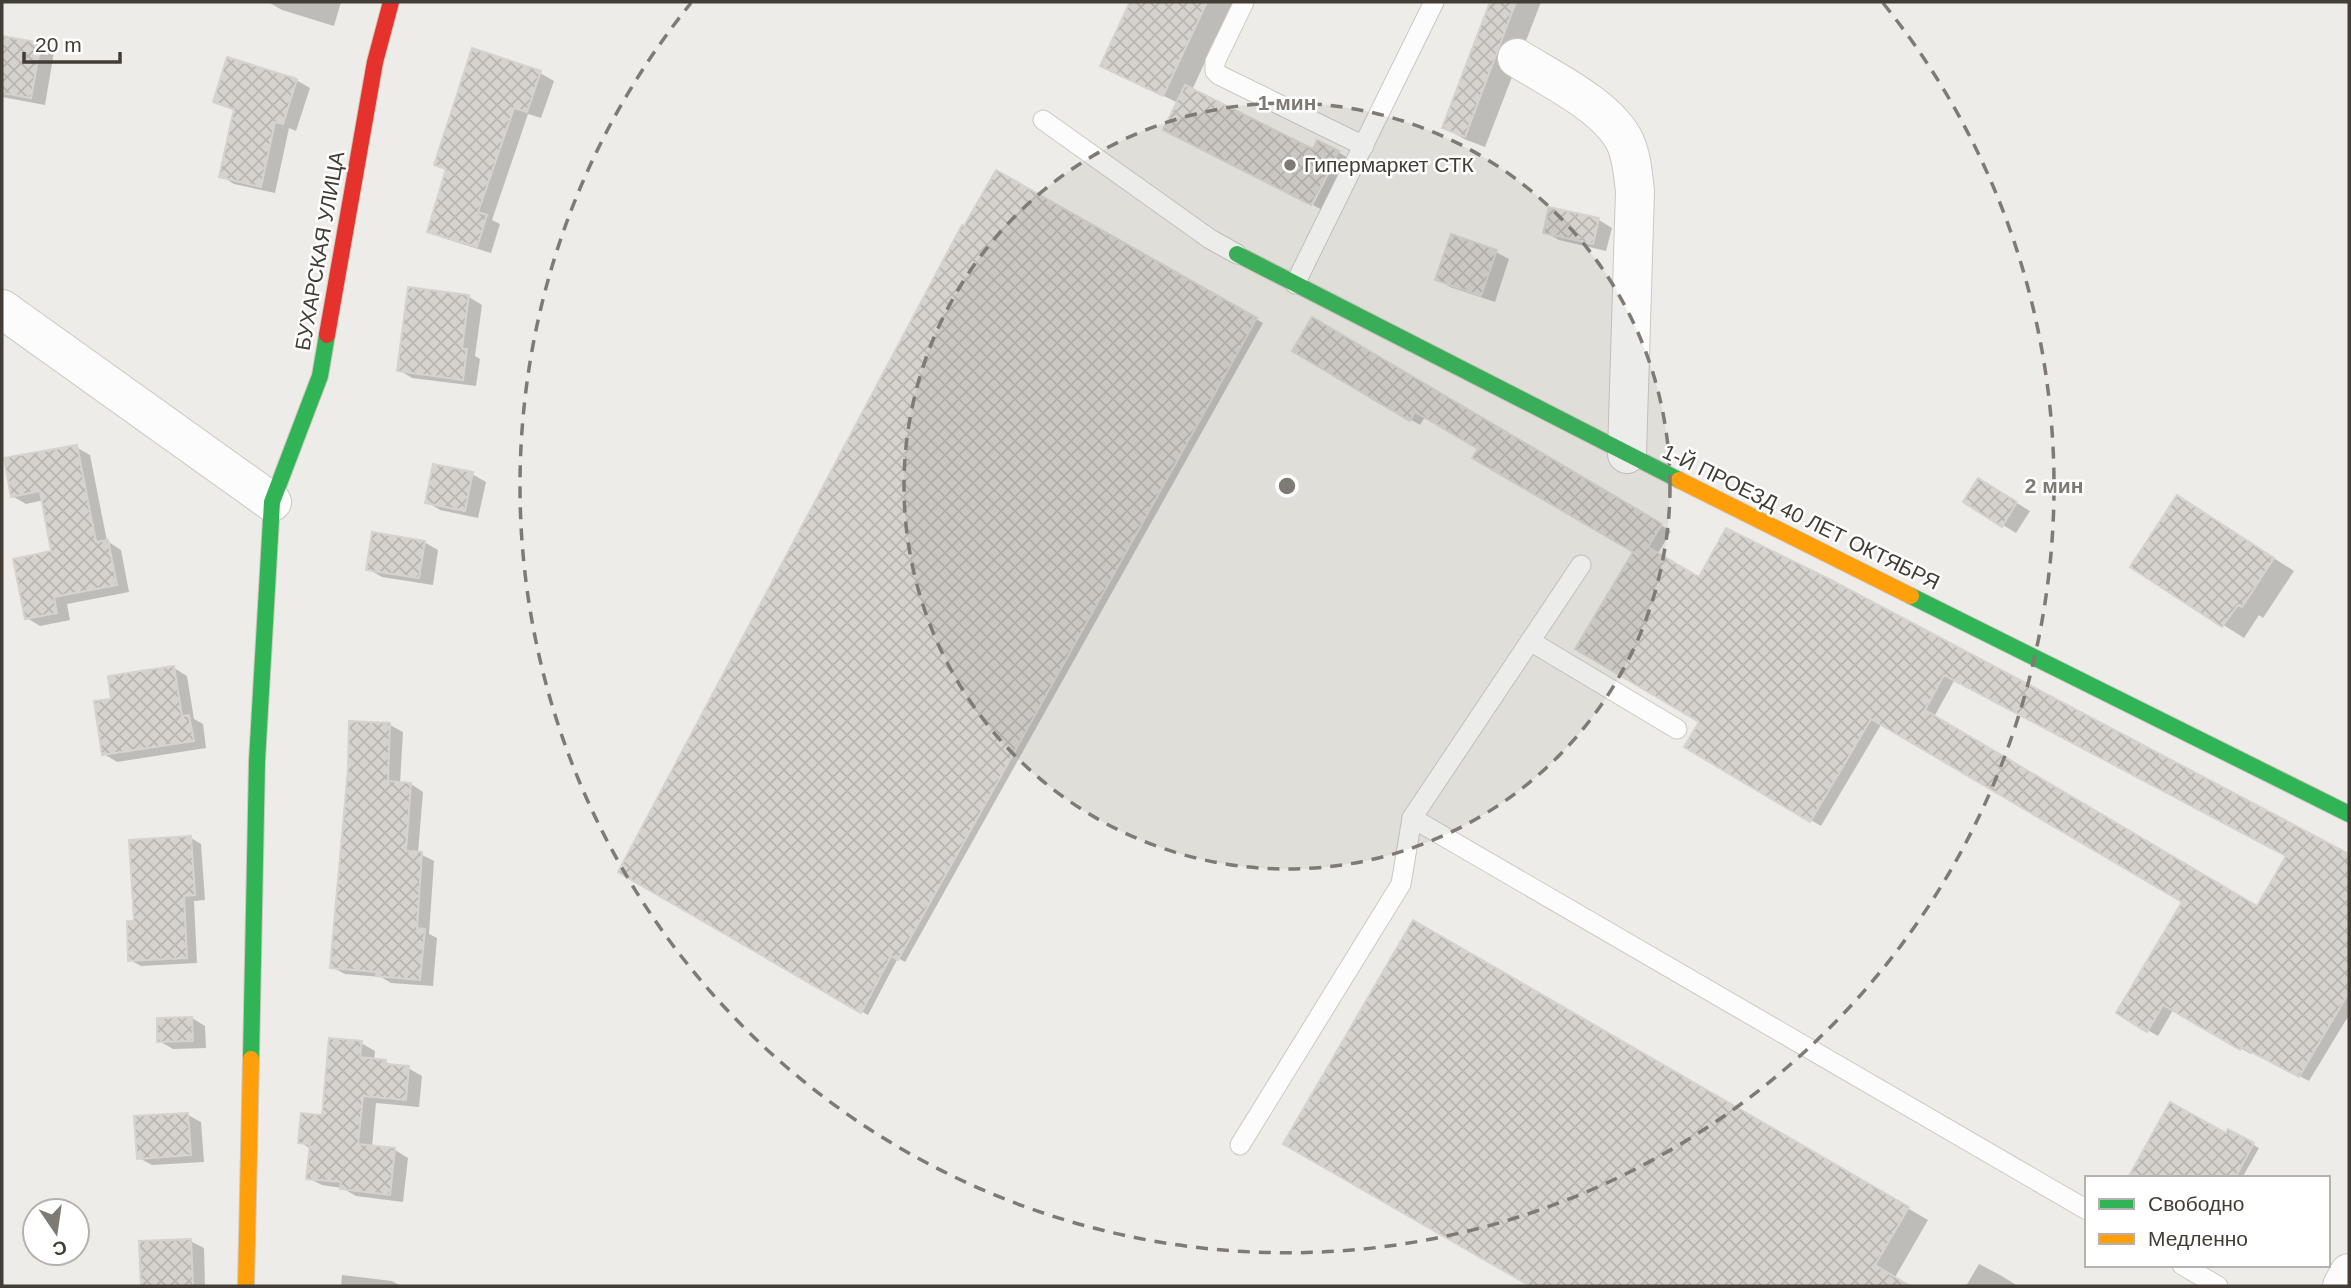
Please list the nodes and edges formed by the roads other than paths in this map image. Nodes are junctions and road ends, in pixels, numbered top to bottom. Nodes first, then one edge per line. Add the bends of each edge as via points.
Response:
1 (391, 2) edge
2 (1244, 2) edge
3 (1434, 2) edge
4 (1517, 58) dead end
5 (1043, 120) dead end
6 (1364, 146) junction
7 (1237, 254) joint
8 (1295, 284) junction
9 (2, 309) edge
10 (1627, 454) junction
11 (272, 502) junction
12 (1581, 565) dead end
13 (1530, 641) junction
14 (1676, 729) dead end
15 (2349, 814) edge
16 (1412, 818) junction
17 (1240, 1145) dead end
18 (2085, 1209) edge
19 (2185, 1267) edge
20 (2349, 1273) edge
21 (246, 1286) edge
22 (2218, 1286) edge
23 (2342, 1286) edge

1 - 11 street, БУХАРСКАЯ УЛИЦА via 375,62 320,376
2 - 6 lane via 1215,71
3 - 6 lane
4 - 10 street via 1592,106 1611,121 1625,142 1634,191
5 - 7 lane
6 - 8 lane
7 - 8 street, 1-Й ПРОЕЗД 40 ЛЕТ ОКТЯБРЯ
8 - 10 street, 1-Й ПРОЕЗД 40 ЛЕТ ОКТЯБРЯ
9 - 11 street
10 - 15 street, 1-Й ПРОЕЗД 40 ЛЕТ ОКТЯБРЯ
11 - 21 street, БУХАРСКАЯ УЛИЦА via 257,761
12 - 13 lane
13 - 14 lane
13 - 16 lane
16 - 17 lane via 1401,884
16 - 18 lane
19 - 22 lane
20 - 23 street

